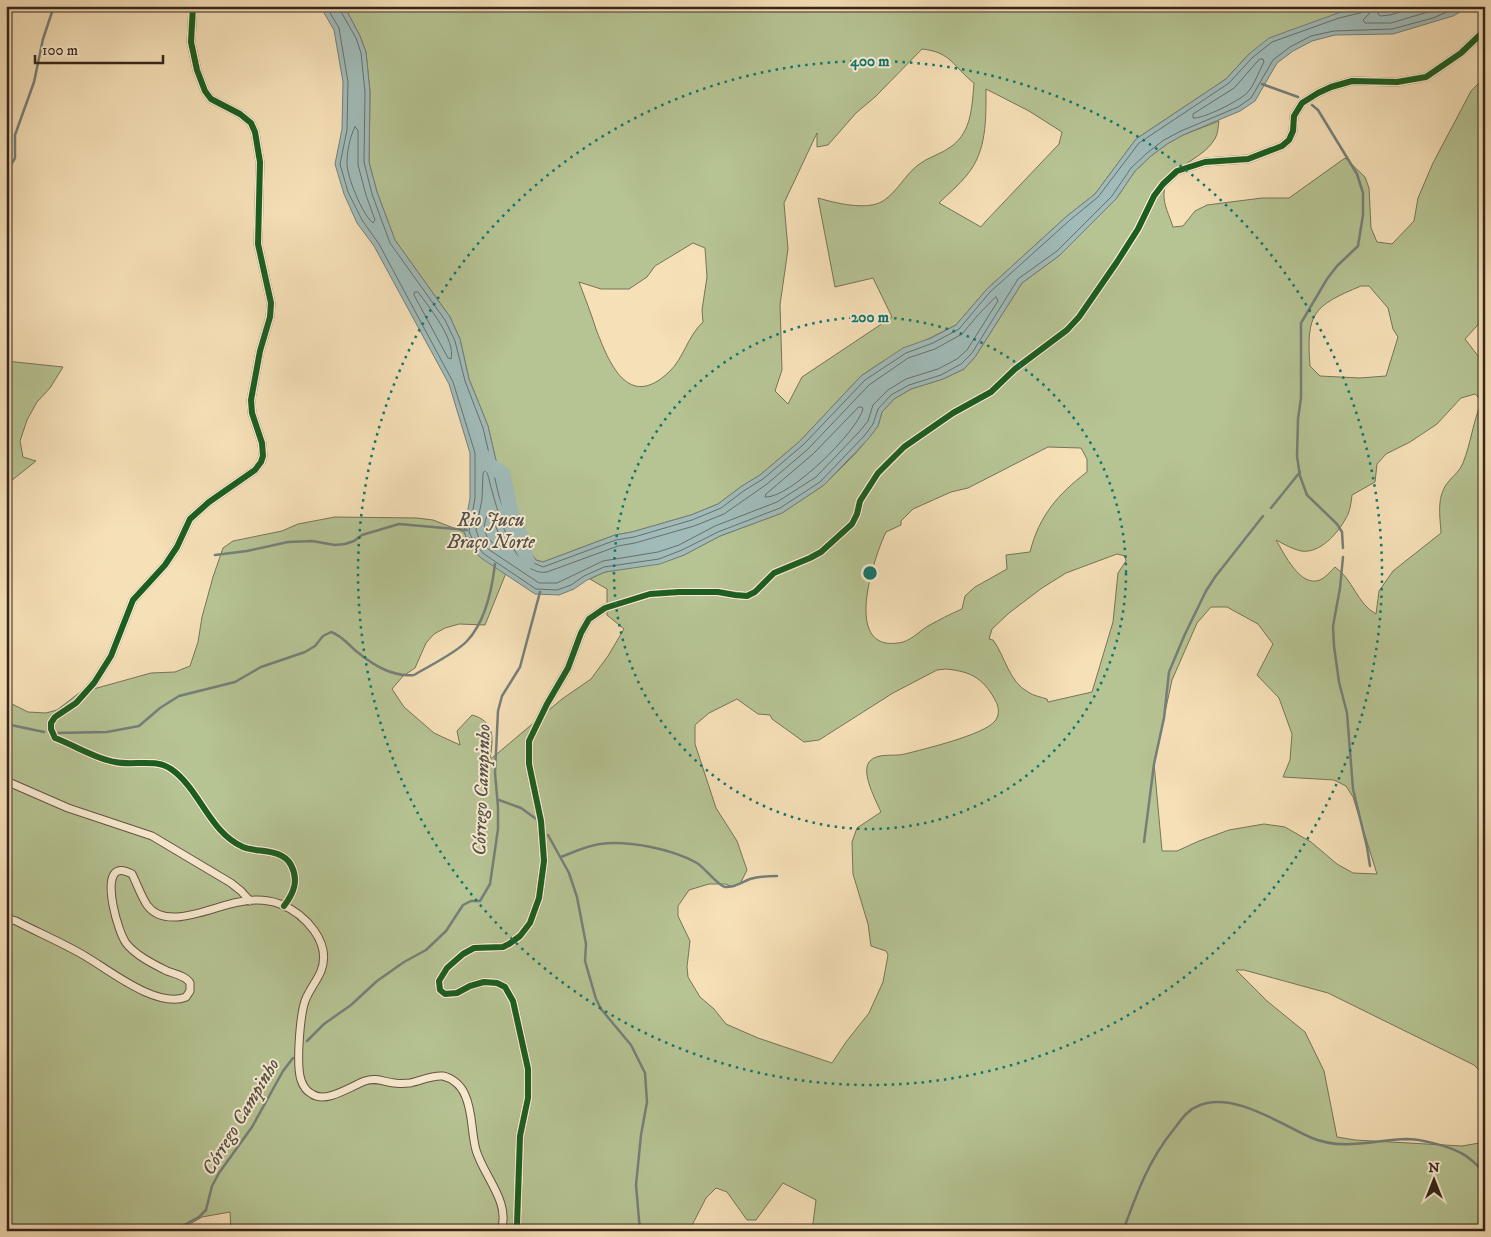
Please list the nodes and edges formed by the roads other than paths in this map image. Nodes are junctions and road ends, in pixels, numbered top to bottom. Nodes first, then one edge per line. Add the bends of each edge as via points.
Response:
1 (193, 6) edge
2 (1485, 30) edge
3 (6, 781) edge
4 (250, 900) junction
5 (284, 906) junction
6 (6, 918) edge
7 (502, 1231) edge
8 (514, 1231) edge

1 - 5 street via 191,42 196,70 205,91 210,99 251,123 258,147 258,235 271,303 251,400 263,456 255,470 190,519 165,565 133,600 110,656 94,683 76,703 54,717 51,729 55,738 116,763 161,764 171,769 226,835 243,847 278,854 288,861 296,880 292,897
2 - 8 street via 1461,54 1426,77 1397,82 1352,81 1318,93 1302,104 1294,116 1293,131 1282,146 1248,159 1205,162 1178,171 1154,196 1138,229 1080,317 991,392 953,413 904,447 878,473 860,501 852,524 821,552 774,573 747,596 718,592 650,594 605,608 589,619 568,668 529,740 529,764 541,821 544,861 539,898 530,923 520,936 503,947 474,948 463,954 447,968 439,981 440,990 445,994 457,993 484,982 498,983 505,987 513,1001 528,1069
3 - 4 street via 68,808 152,836 231,882
4 - 5 street via 266,900
4 - 6 street via 173,918 160,916 147,906 132,874 123,870 113,874 111,884 118,926 126,943 138,955 190,984 186,997 172,1000 123,982 84,956
5 - 7 street via 312,928 322,943 324,959 305,1000 301,1020 300,1078 304,1088 314,1096 329,1096 374,1079 394,1083 443,1076 454,1080 465,1093 476,1152 503,1209

